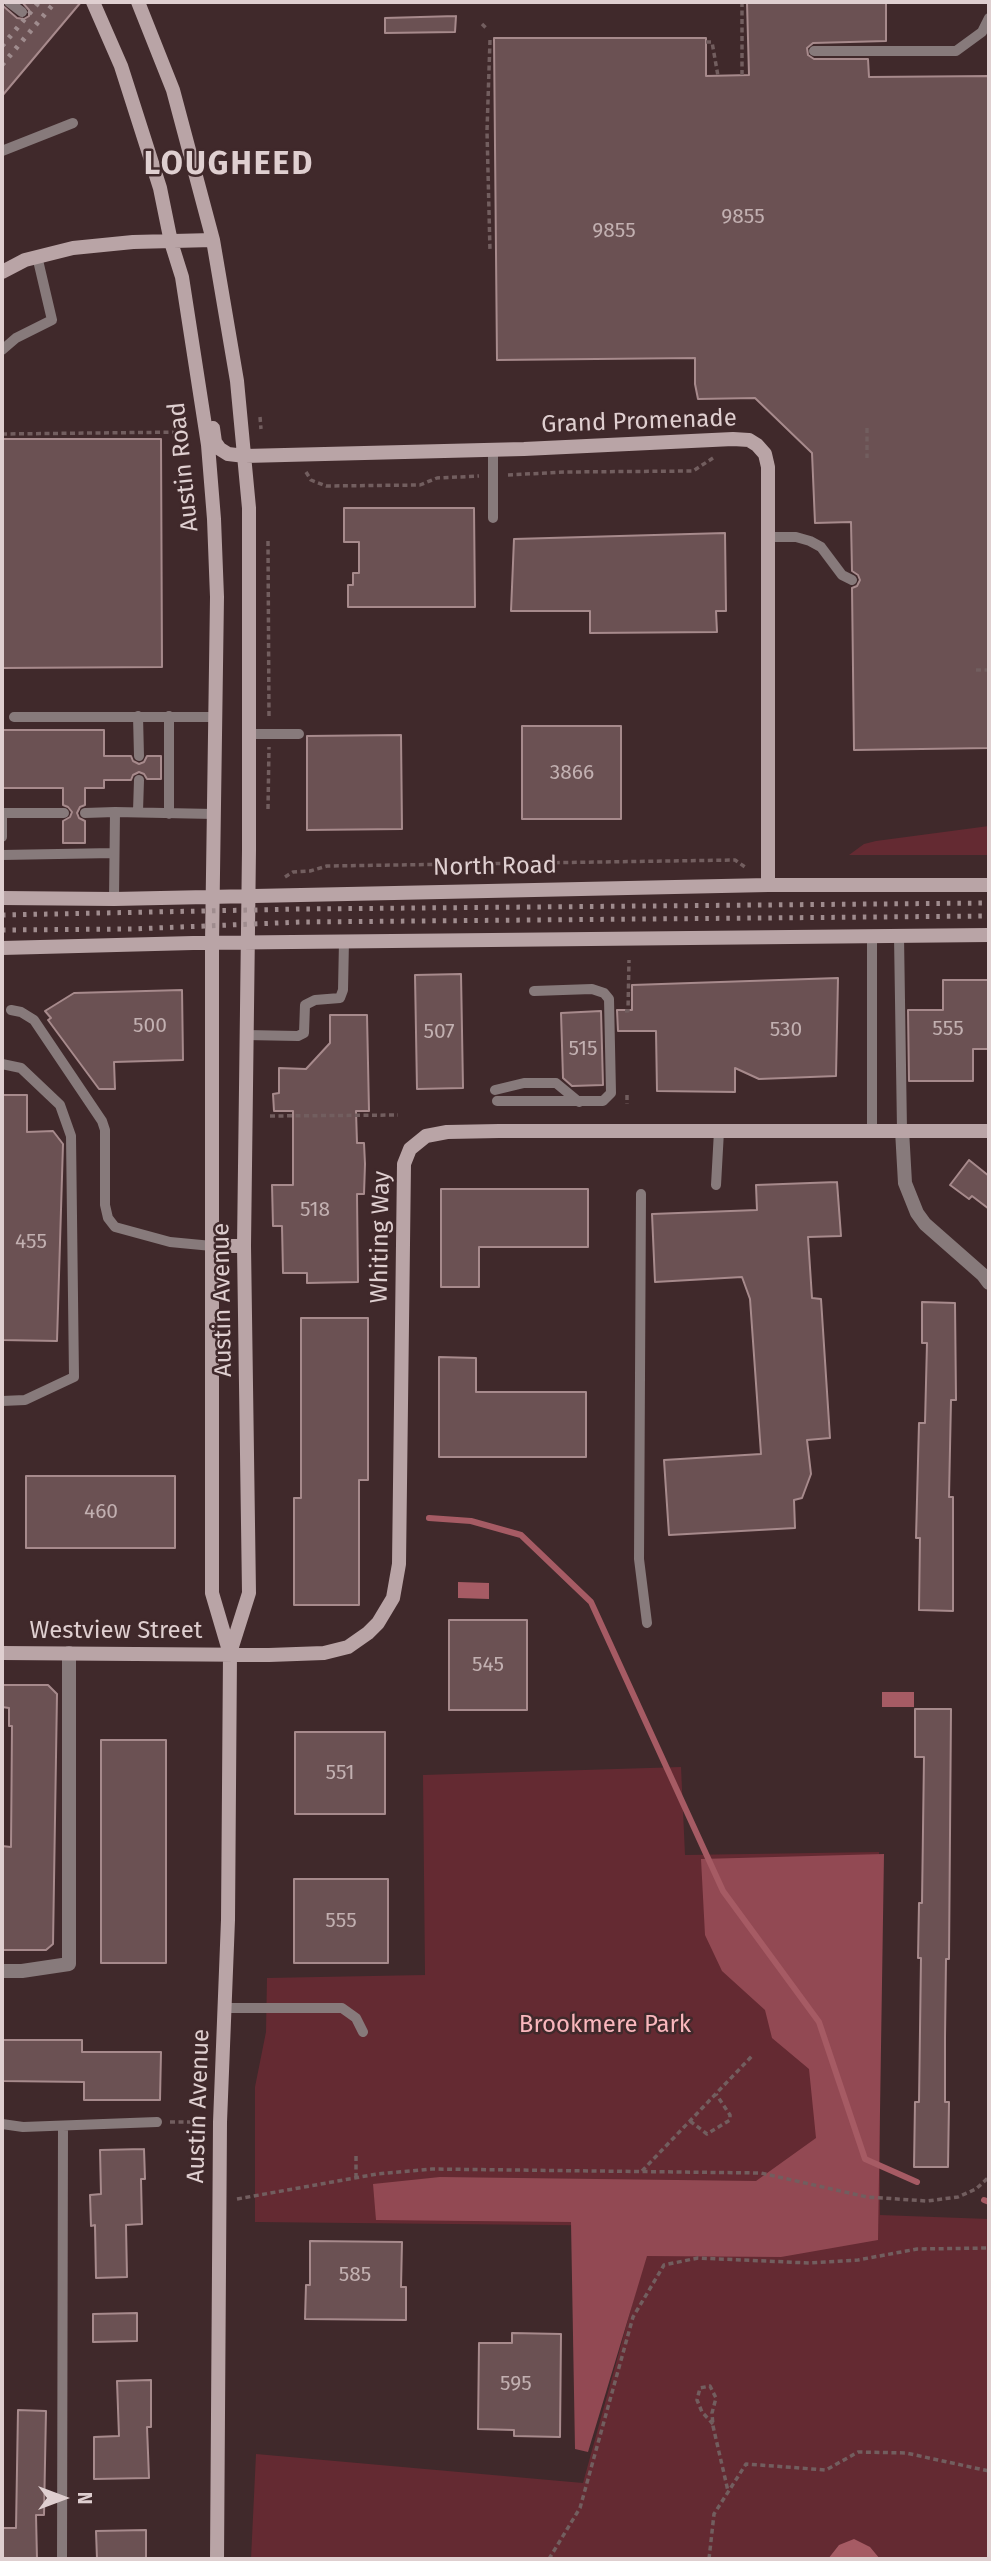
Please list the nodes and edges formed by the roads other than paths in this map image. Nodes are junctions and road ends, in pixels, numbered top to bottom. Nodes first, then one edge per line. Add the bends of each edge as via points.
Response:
1 (9, 2) edge
2 (93, 2) edge
3 (138, 2) edge
4 (22, 12) dead end
5 (989, 18) edge
6 (814, 51) dead end
7 (73, 123) dead end
8 (2, 151) edge
9 (213, 240) junction
10 (171, 242) junction
11 (37, 257) junction
12 (2, 272) edge
13 (188, 317) junction
14 (2, 350) edge
15 (493, 450) junction
16 (246, 456) junction
17 (493, 518) dead end
18 (768, 537) junction
19 (852, 580) dead end
20 (138, 716) junction
21 (169, 716) junction
22 (215, 717) junction
23 (13, 718) dead end
24 (249, 734) junction
25 (299, 734) dead end
26 (139, 756) dead end
27 (139, 780) dead end
28 (138, 811) junction
29 (115, 812) junction
30 (64, 813) dead end
31 (85, 813) dead end
32 (169, 814) junction
33 (214, 814) junction
34 (2, 837) edge
35 (114, 853) junction
36 (2, 855) edge
37 (768, 885) junction
38 (989, 885) edge
39 (213, 895) junction
40 (249, 896) junction
41 (2, 898) edge
42 (114, 899) junction
43 (989, 935) edge
44 (899, 936) junction
45 (872, 937) junction
46 (344, 941) junction
47 (248, 942) junction
48 (212, 943) junction
49 (2, 948) edge
50 (534, 991) dead end
51 (12, 1010) dead end
52 (246, 1035) junction
53 (2, 1065) edge
54 (579, 1102) junction
55 (872, 1129) junction
56 (902, 1130) junction
57 (719, 1131) junction
58 (989, 1131) edge
59 (716, 1185) dead end
60 (641, 1194) dead end
61 (212, 1246) junction
62 (244, 1246) junction
63 (989, 1283) edge
64 (2, 1401) edge
65 (647, 1623) dead end
66 (2, 1653) edge
67 (69, 1653) junction
68 (230, 1654) junction
69 (2, 1971) edge
70 (224, 2008) junction
71 (363, 2032) dead end
72 (157, 2122) road end
73 (2, 2124) edge
74 (63, 2126) junction
75 (62, 2559) edge
76 (217, 2559) edge

1 - 4 lane
2 - 10 main road, Austin Road via 121,66 160,188
3 - 9 main road via 173,90
5 - 6 lane via 982,32 956,51
7 - 8 lane
9 - 10 main road
9 - 16 main road
10 - 11 main road via 73,248
10 - 13 main road, Austin Road
11 - 12 main road
11 - 14 lane via 52,320
13 - 16 main road via 201,338 215,442 228,454
13 - 22 main road, Austin Road via 214,519
15 - 16 main road, Grand Promenade
15 - 17 lane
15 - 18 main road, Grand Promenade via 750,440 765,454 768,467
16 - 24 main road
18 - 19 lane via 810,541
18 - 37 main road, Grand Promenade
20 - 21 lane
20 - 23 lane
20 - 26 lane
21 - 22 lane
21 - 32 lane
22 - 33 main road, Austin Road
24 - 25 lane
24 - 40 main road
27 - 28 lane
28 - 29 lane
28 - 32 lane
29 - 31 lane
29 - 35 lane
30 - 34 lane via 2,813
32 - 33 lane
33 - 39 main road, Austin Road
35 - 36 lane
35 - 42 lane
37 - 38 main road, North Road
37 - 40 main road, North Road
39 - 40 main road, North Road
39 - 42 main road, North Road
39 - 48 main road, Austin Road
40 - 47 main road
41 - 42 main road, North Road
43 - 44 main road
44 - 45 main road
44 - 56 lane
45 - 46 main road
45 - 55 lane
46 - 47 main road
46 - 52 lane via 340,998 305,1005 304,1033
47 - 48 main road
47 - 52 main road, Austin Avenue
48 - 49 main road
48 - 61 main road, Austin Avenue
50 - 54 lane via 592,989 609,999 611,1093 603,1101
51 - 61 lane via 34,1020 102,1121 105,1205 115,1227 170,1242
52 - 62 main road, Austin Avenue
53 - 64 lane via 22,1068 60,1105 71,1136 74,1377 25,1400
54 - 54 lane via 496,1095 524,1083 556,1083
55 - 56 main road, Whiting Way
55 - 57 main road, Whiting Way
56 - 58 main road, Whiting Way
56 - 63 street via 905,1183 917,1213
57 - 59 lane
57 - 68 main road, Whiting Way via 447,1132 426,1136 414,1145 406,1156 403,1179 399,1564 393,1598 378,1623 348,1647 324,1653
60 - 65 lane via 639,1559
61 - 62 main road
61 - 68 main road, Austin Avenue via 212,1594
62 - 68 main road, Austin Avenue via 249,1593
66 - 67 main road, Westview Street
67 - 68 main road, Westview Street
67 - 69 street via 69,1964
68 - 70 main road, Austin Avenue
70 - 71 lane via 342,2008 356,2018
70 - 76 main road, Austin Avenue
72 - 74 lane
73 - 74 lane
74 - 75 lane

